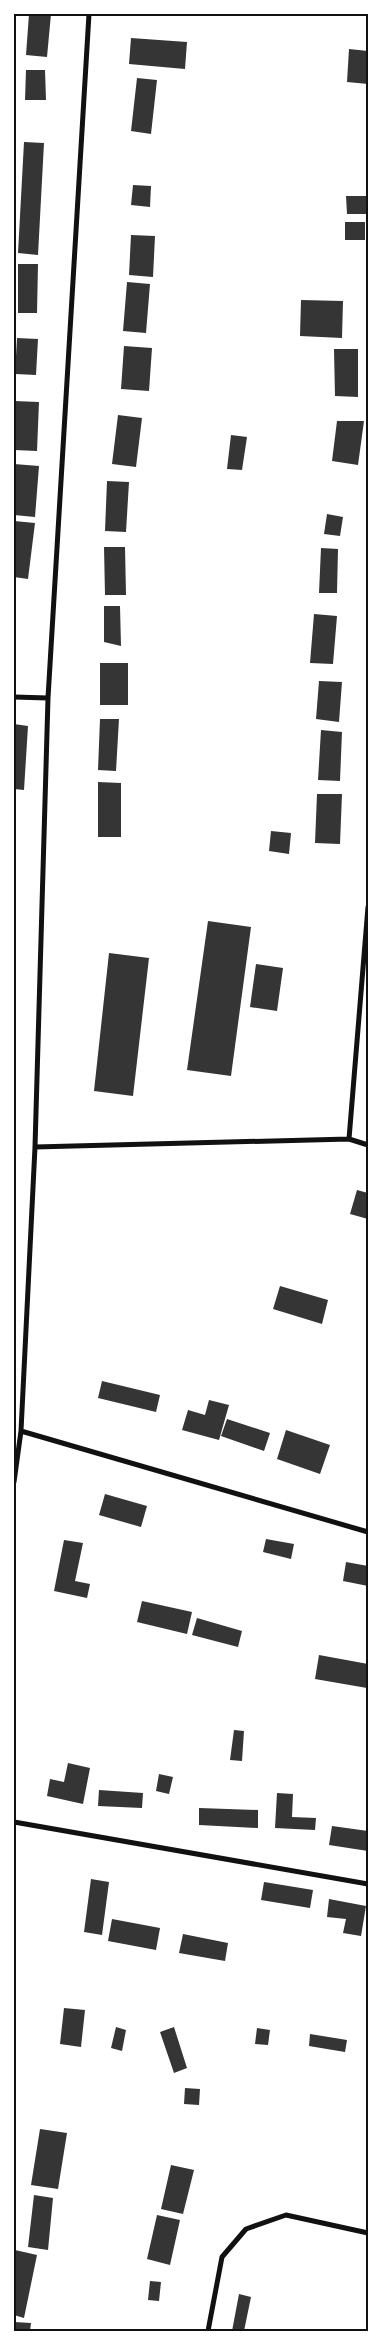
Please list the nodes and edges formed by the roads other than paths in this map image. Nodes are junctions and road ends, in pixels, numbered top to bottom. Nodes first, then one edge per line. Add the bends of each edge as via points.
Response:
1 (89, 14) edge
2 (14, 696) edge
3 (48, 698) junction
4 (368, 907) edge
5 (350, 1139) junction
6 (368, 1145) edge
7 (35, 1147) junction
8 (21, 1431) junction
9 (14, 1482) edge
10 (368, 1532) edge
11 (14, 1822) edge
12 (368, 1884) edge
13 (368, 2232) edge
14 (208, 2331) edge

1 - 3 street
2 - 3 street
3 - 7 street
4 - 5 street
5 - 6 street
5 - 7 street
7 - 8 street
8 - 9 street
8 - 10 street
11 - 12 street
13 - 14 street via 286,2216 246,2229 222,2257

